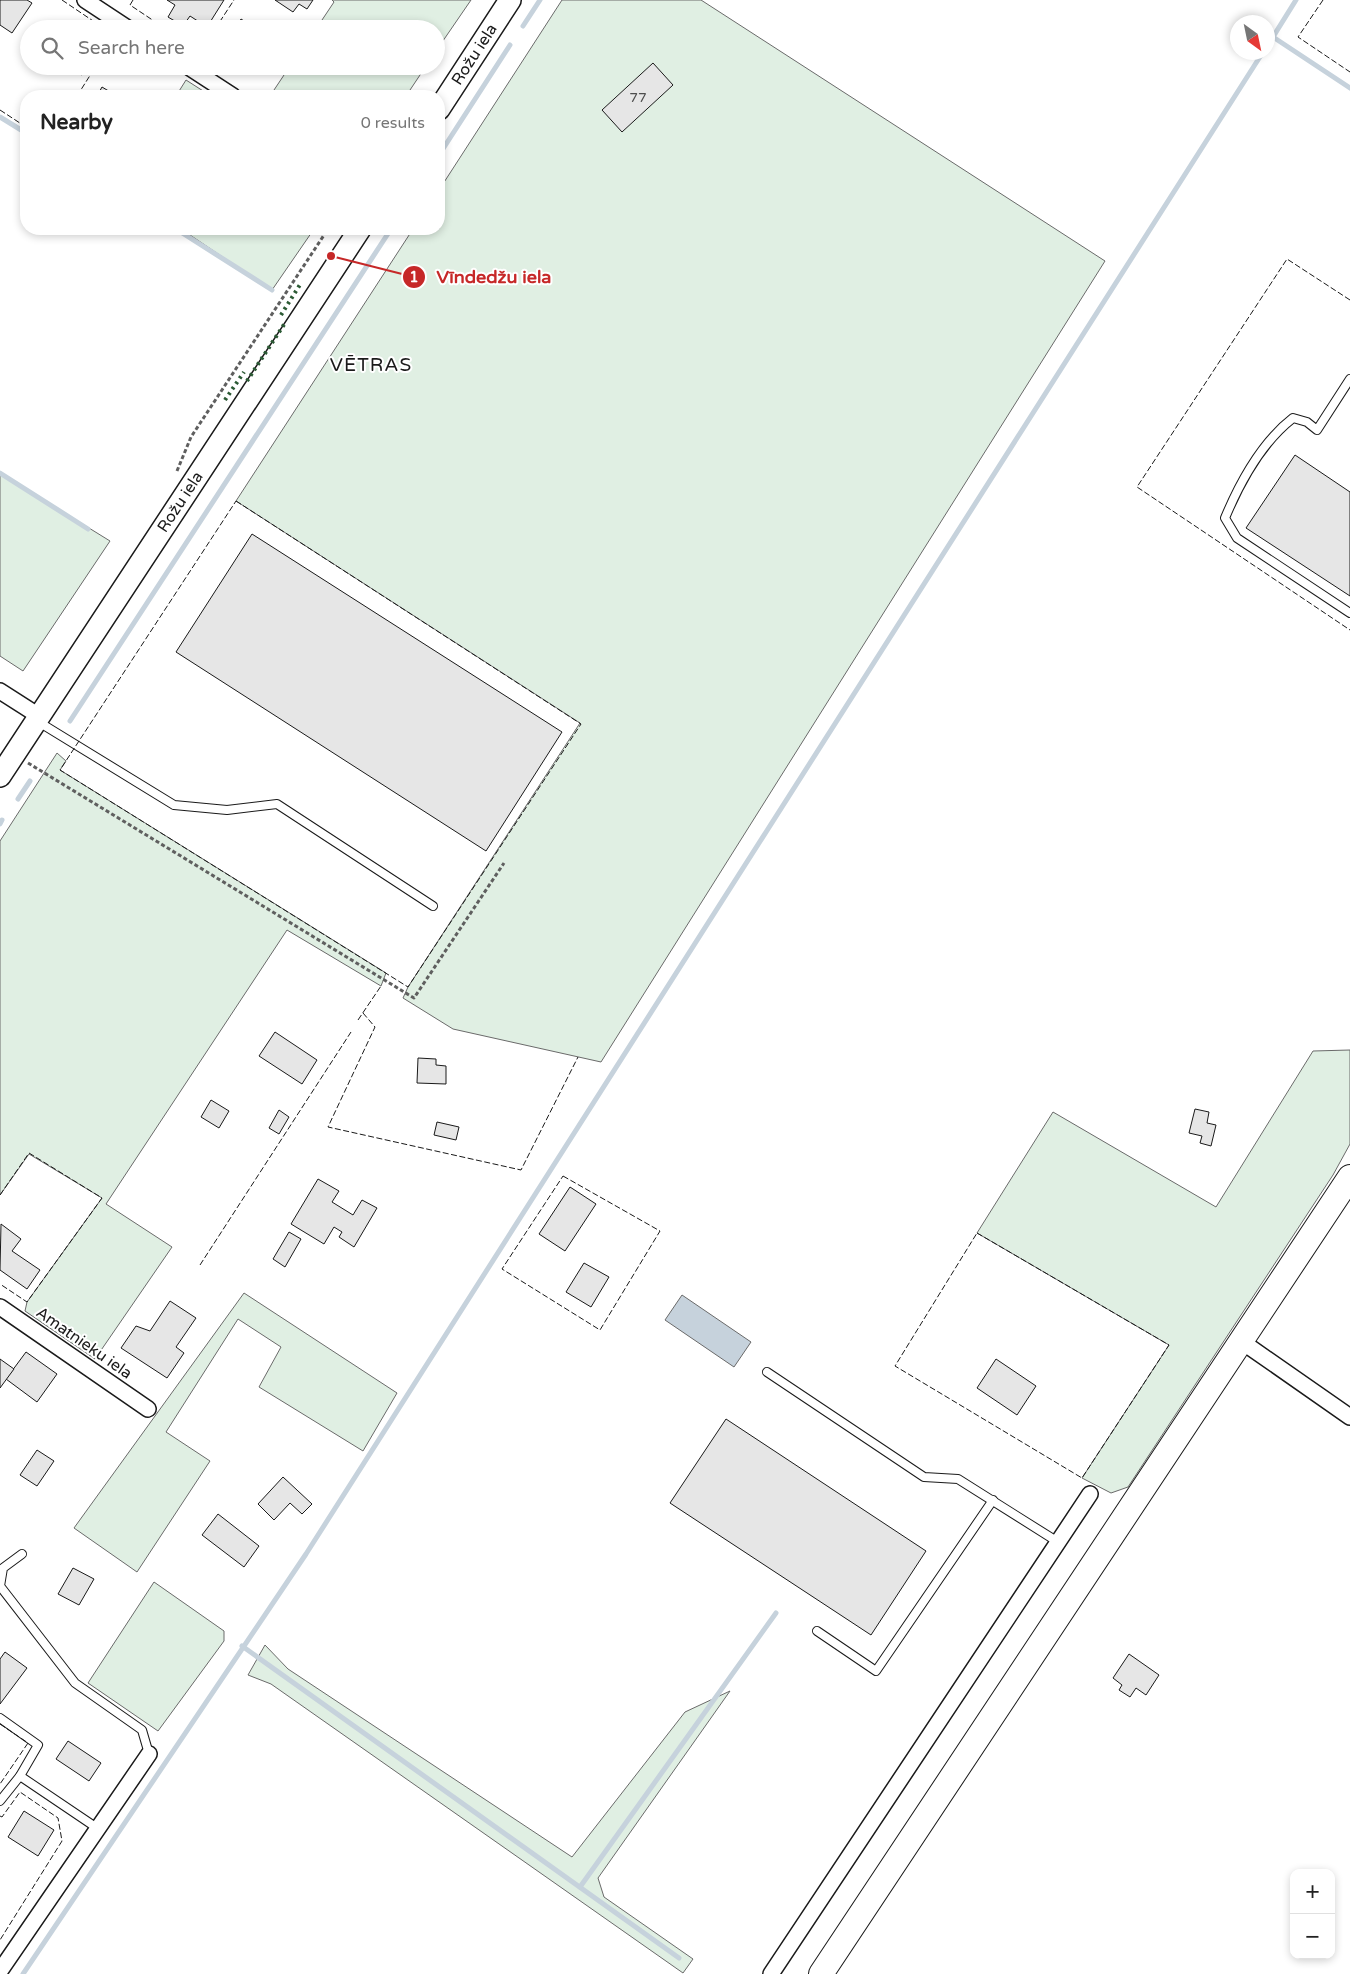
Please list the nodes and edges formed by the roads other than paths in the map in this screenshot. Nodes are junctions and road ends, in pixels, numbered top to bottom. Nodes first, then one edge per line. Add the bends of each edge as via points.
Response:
1 (85, 0) edge
2 (510, 0) edge
3 (115, 20) edge
4 (201, 75) edge
5 (224, 90) edge
6 (445, 100) edge
7 (356, 235) edge
8 (1350, 379) edge
9 (1350, 613) edge
10 (0, 691) edge
11 (38, 719) junction
12 (0, 776) edge
13 (433, 906) dead end
14 (1350, 1177) edge
15 (0, 1307) edge
16 (1241, 1340) junction
17 (767, 1372) dead end
18 (148, 1409) dead end
19 (1350, 1416) edge
20 (1090, 1494) dead end
21 (993, 1500) junction
22 (1058, 1542) junction
23 (22, 1554) dead end
24 (817, 1632) dead end
25 (0, 1718) edge
26 (149, 1754) joint
27 (20, 1776) junction
28 (0, 1801) edge
29 (97, 1828) junction
30 (0, 1971) edge
31 (772, 1974) edge
32 (821, 1974) edge

1 - 3 street
2 - 6 street, Rožu iela
4 - 5 street
7 - 11 street, Rožu iela
8 - 9 lane via 1317,430 1307,422 1293,418 1278,430 1237,490 1225,518 1237,538
10 - 11 street
11 - 12 street, Rožu iela
11 - 13 lane via 174,804 227,810 277,804
14 - 16 main road
15 - 18 street, Amatnieku iela
16 - 19 street
16 - 32 main road
17 - 21 lane via 924,1477 958,1479
20 - 22 street
21 - 22 lane
21 - 24 lane via 876,1671
22 - 31 street
23 - 26 lane via 2,1568 0,1586 76,1683 142,1730
25 - 27 lane via 38,1745
26 - 29 street
27 - 28 lane
27 - 29 lane
29 - 30 street

